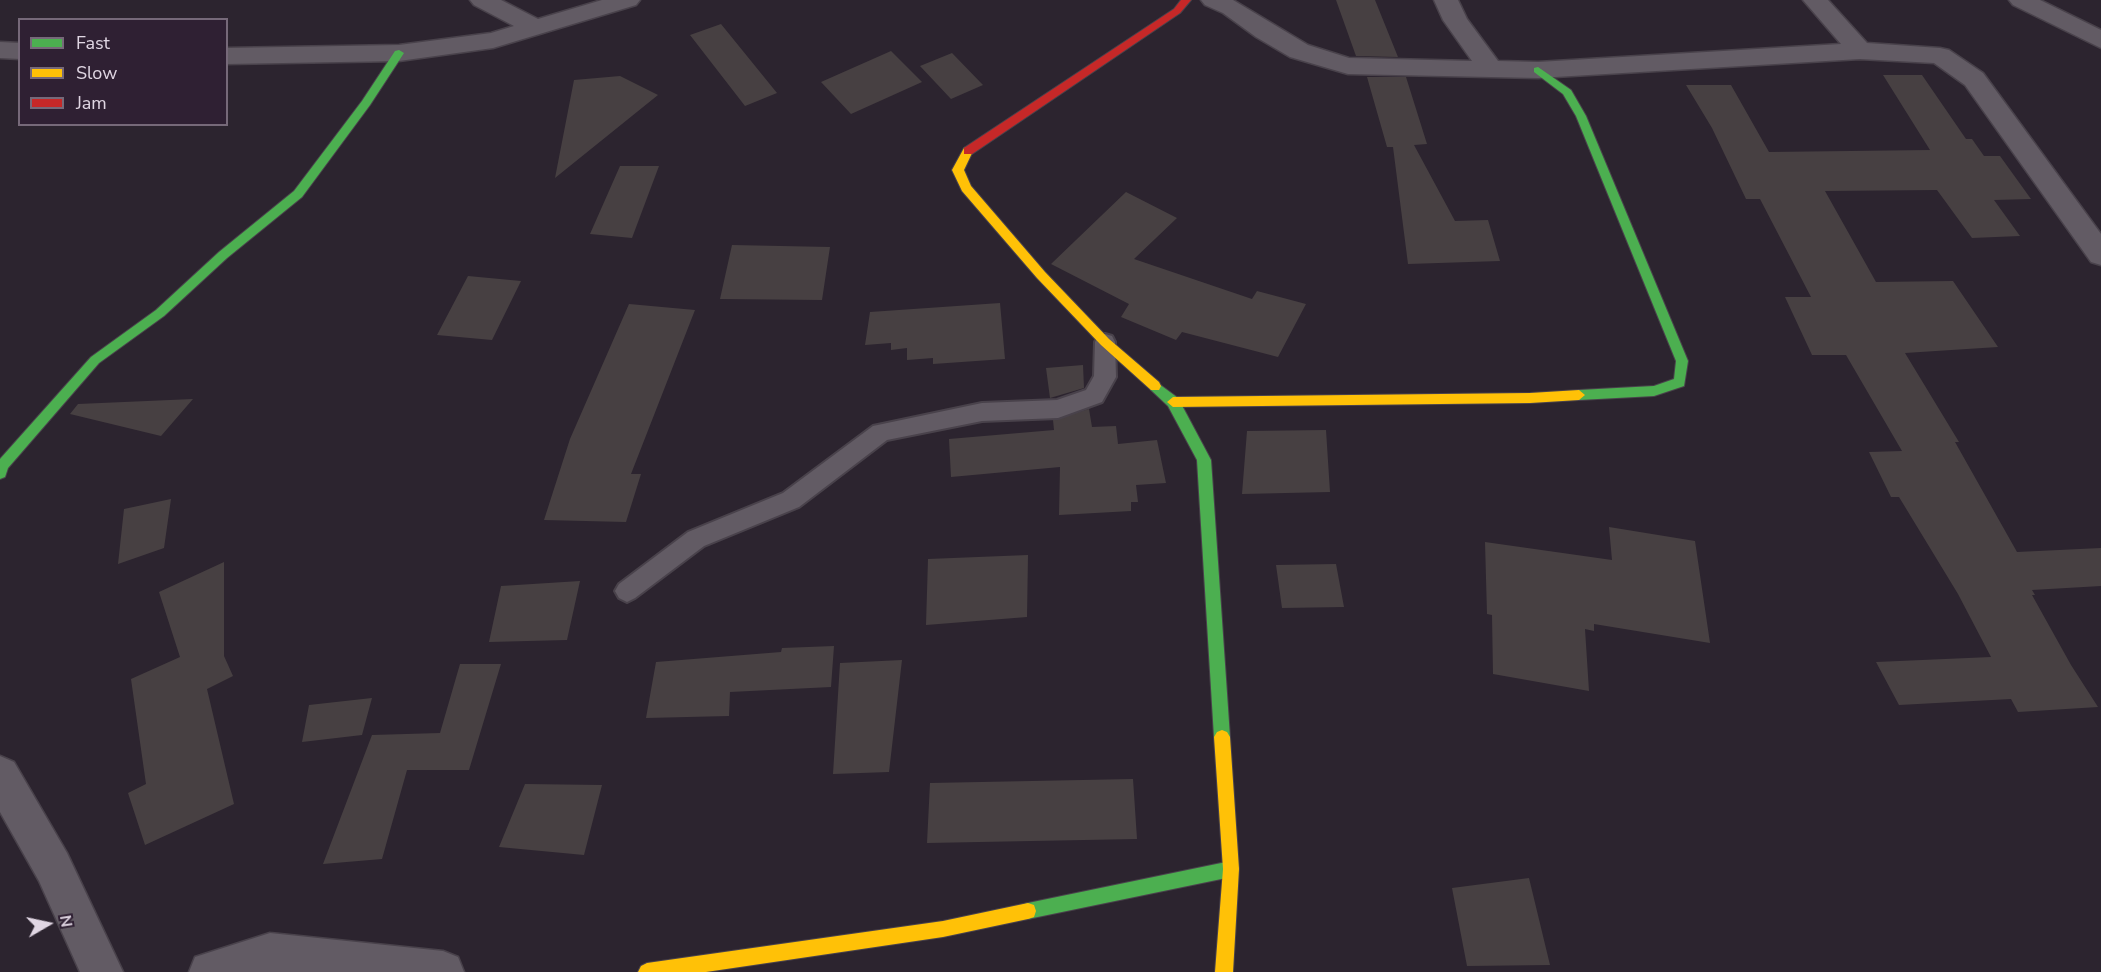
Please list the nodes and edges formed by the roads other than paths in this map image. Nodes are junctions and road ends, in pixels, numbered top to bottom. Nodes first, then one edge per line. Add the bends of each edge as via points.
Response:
1 (482, 0) edge
2 (628, 0) edge
3 (1186, 0) edge
4 (1213, 0) edge
5 (1446, 0) edge
6 (1815, 0) edge
7 (2021, 0) edge
8 (537, 28) junction
9 (2101, 40) edge
10 (0, 50) edge
11 (18, 51) edge
12 (1860, 51) junction
13 (399, 53) junction
14 (228, 56) edge
15 (1490, 68) junction
16 (1538, 70) junction
17 (2101, 255) edge
18 (1105, 342) junction
19 (1173, 402) junction
20 (0, 473) edge
21 (627, 591) dead end
22 (0, 775) edge
23 (1232, 868) junction
24 (102, 972) edge
25 (210, 972) edge
26 (443, 972) edge
27 (647, 972) edge
28 (1224, 972) edge

1 - 8 street
2 - 8 street
3 - 18 street via 1177,11 966,153 958,170 966,188
4 - 15 street via 1299,51 1348,66
5 - 15 street via 1455,20
6 - 12 street
7 - 9 street
8 - 13 street
10 - 11 street
12 - 16 street
12 - 17 street via 1940,56 1974,79
13 - 14 street
13 - 20 street via 298,194 160,313 95,360
15 - 16 street
16 - 19 street via 1567,92 1581,116 1682,362 1680,382 1654,391 1530,398
18 - 19 street
18 - 21 lane via 1105,377 1094,396 1058,409 982,412 881,432 790,500 696,539
19 - 23 street via 1204,460
22 - 24 street via 53,867
23 - 27 street via 943,929
23 - 28 street
25 - 26 street via 270,954

